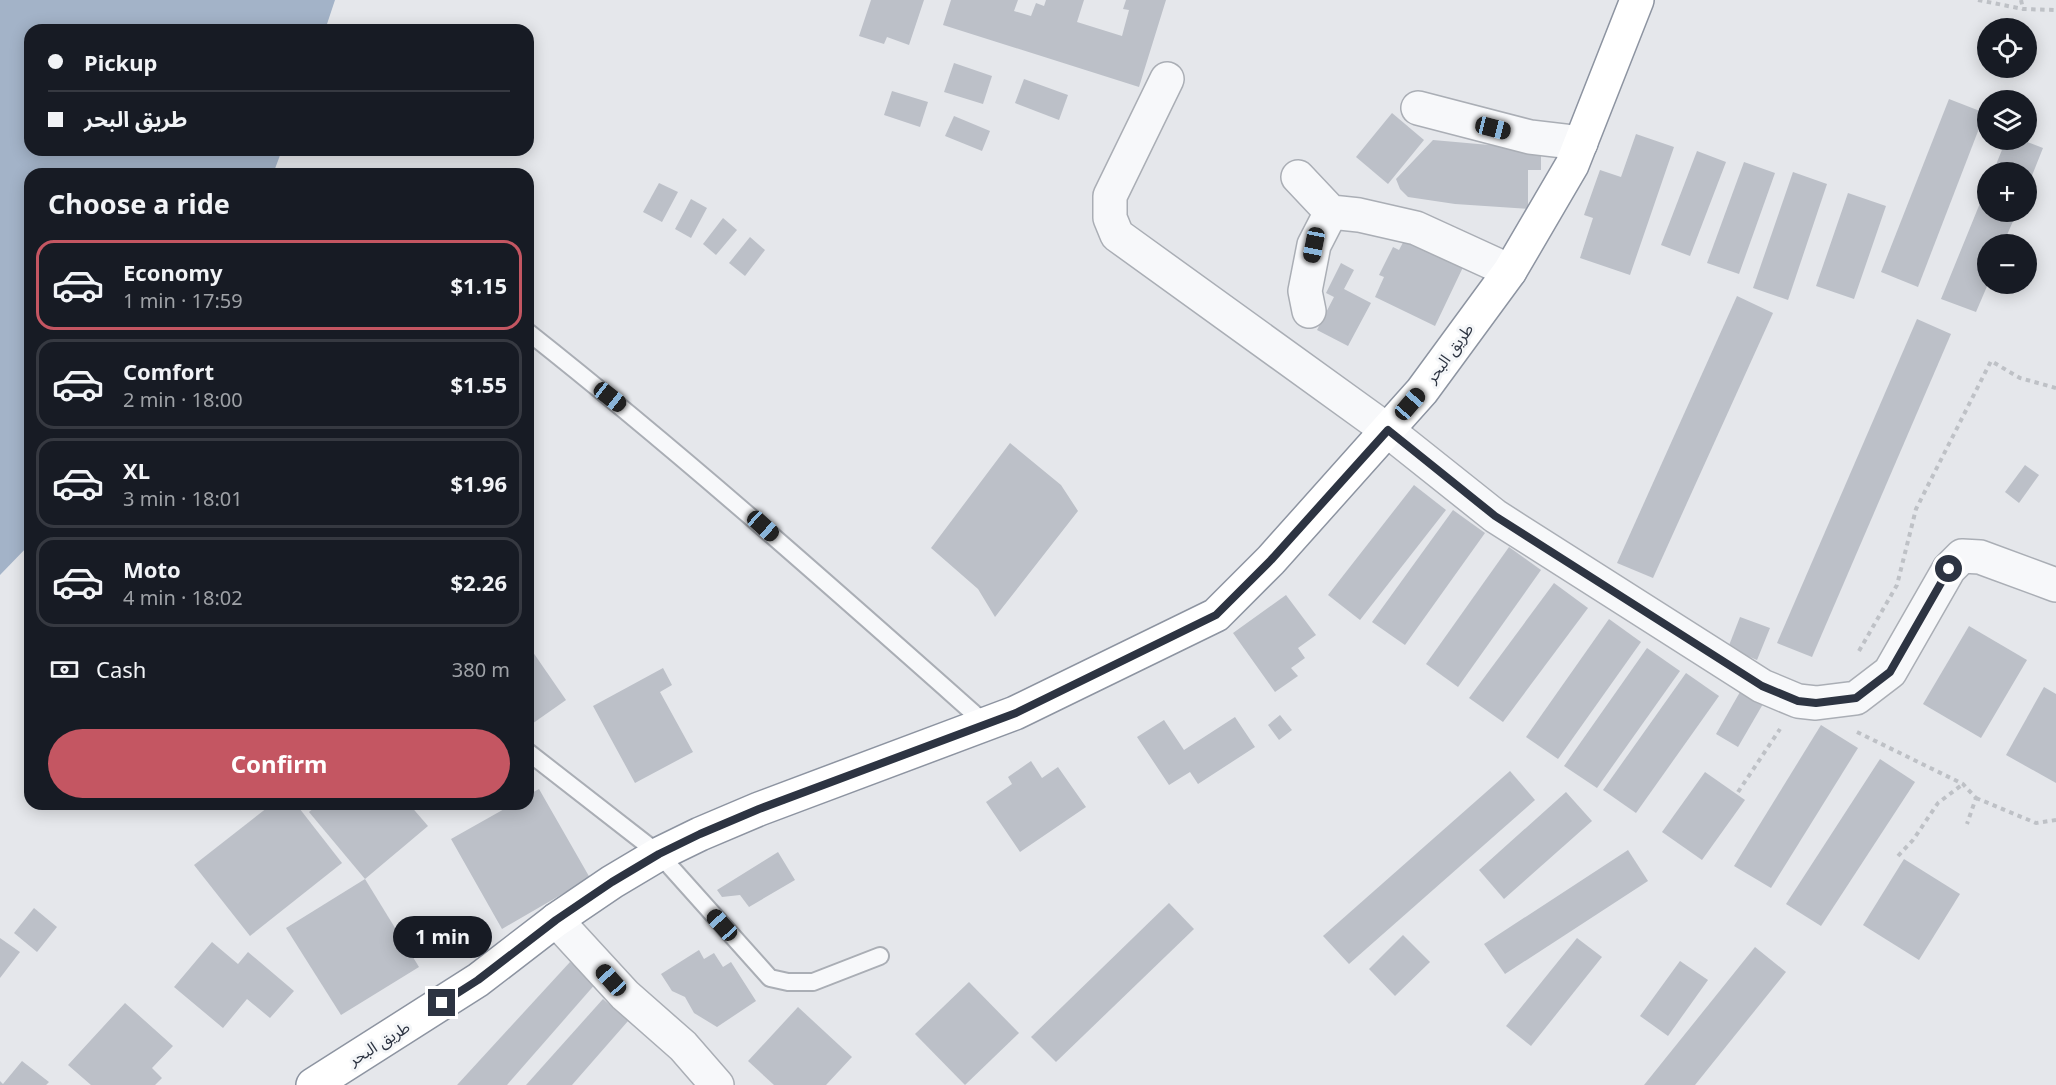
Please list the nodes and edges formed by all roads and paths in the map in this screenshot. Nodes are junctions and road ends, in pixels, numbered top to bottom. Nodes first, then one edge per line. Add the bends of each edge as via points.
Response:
1 (1637, 0) edge
2 (1978, 0) edge
3 (2021, 0) edge
4 (2023, 9) junction
5 (2056, 10) edge
6 (1167, 79) dead end
7 (1418, 108) dead end
8 (1581, 143) junction
9 (1298, 177) dead end
10 (1332, 213) junction
11 (1510, 271) junction
12 (1309, 311) dead end
13 (534, 337) edge
14 (1388, 430) junction
15 (2056, 585) edge
16 (1798, 701) junction
17 (986, 724) junction
18 (534, 757) edge
19 (1963, 784) dead end
20 (1738, 792) dead end
21 (1976, 798) dead end
22 (2056, 820) edge
23 (659, 854) junction
24 (1898, 856) dead end
25 (556, 920) junction
26 (880, 956) dead end
27 (329, 1081) edge
28 (717, 1085) edge

1 - 8 highway, طريق البحر
2 - 4 path
3 - 4 path
4 - 5 path
6 - 14 street via 1110,196 1110,219 1117,235
7 - 8 street via 1530,137
8 - 11 highway, طريق البحر
9 - 10 street
10 - 11 street via 1416,228
10 - 12 street via 1314,245 1305,291
11 - 14 highway, طريق البحر via 1422,391
13 - 17 lane via 735,503
14 - 16 street via 1495,516 1762,686
14 - 17 highway, طريق البحر via 1216,615
15 - 16 street via 1980,557 1962,556 1949,569 1890,672 1856,698
16 - 20 path
17 - 23 highway, طريق البحر via 759,809
18 - 23 lane
19 - 24 path via 1938,803
21 - 22 path via 2036,824
23 - 25 highway, طريق البحر
23 - 26 lane via 770,978 813,982
25 - 27 highway, طريق البحر via 478,980
25 - 28 street via 625,995 684,1046

